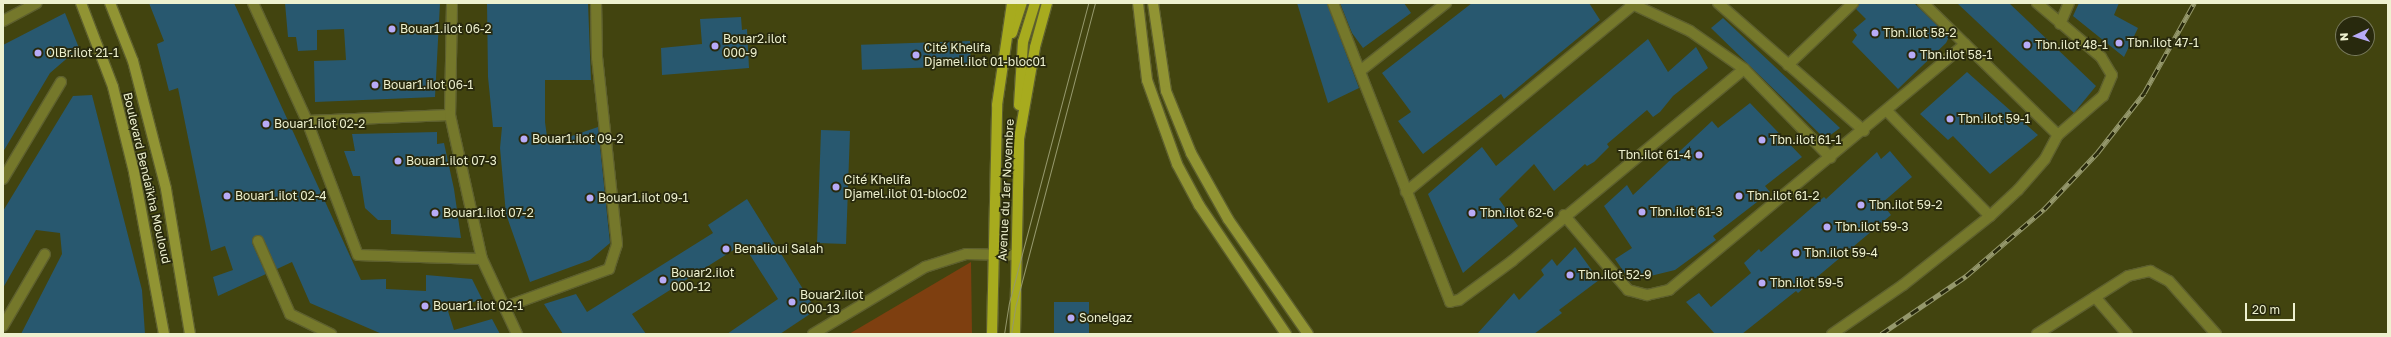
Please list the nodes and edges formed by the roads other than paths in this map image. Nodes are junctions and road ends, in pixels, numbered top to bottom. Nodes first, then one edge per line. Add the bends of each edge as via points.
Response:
1 (37, 3) edge
2 (81, 3) edge
3 (110, 3) edge
4 (253, 3) edge
5 (452, 3) edge
6 (596, 3) edge
7 (1012, 3) edge
8 (1022, 3) edge
9 (1035, 3) edge
10 (1047, 3) edge
11 (1138, 3) edge
12 (1153, 3) edge
13 (1333, 3) edge
14 (1446, 3) edge
15 (1718, 3) edge
16 (1854, 3) edge
17 (1923, 3) edge
18 (2037, 3) edge
19 (2069, 3) edge
20 (1631, 4) edge
21 (3, 21) edge
22 (2060, 24) junction
23 (1965, 44) junction
24 (1003, 59) junction
25 (1788, 65) junction
26 (1744, 69) junction
27 (1360, 71) junction
28 (61, 82) dead end
29 (1887, 111) junction
30 (450, 115) junction
31 (307, 121) junction
32 (1864, 131) junction
33 (2058, 135) junction
34 (1019, 140) junction
35 (1831, 158) junction
36 (3, 179) edge
37 (1406, 192) junction
38 (1564, 215) junction
39 (1990, 216) junction
40 (258, 241) dead end
41 (994, 252) junction
42 (45, 254) dead end
43 (1015, 255) junction
44 (482, 259) junction
45 (2095, 297) junction
46 (505, 307) junction
47 (3, 326) edge
48 (2040, 333) edge
49 (164, 334) edge
50 (190, 334) edge
51 (331, 334) edge
52 (518, 334) edge
53 (813, 334) edge
54 (992, 334) edge
55 (1015, 334) edge
56 (1286, 334) edge
57 (1308, 334) edge
58 (1832, 334) edge
59 (2126, 334) edge
60 (2216, 334) edge

1 - 21 street
2 - 49 main road, Boulevard Bendaïkha Mouloud via 113,87 134,172
3 - 50 main road via 133,61 164,182
4 - 31 street
5 - 30 street
6 - 46 street via 597,58 617,244 609,269
7 - 24 main road, Avenue du 1er Novembre
8 - 24 main road
9 - 34 main road via 1023,42
10 - 34 main road, Avenue du 1er Novembre via 1035,47
11 - 56 main road via 1146,80 1176,164 1199,205
12 - 57 main road via 1166,91 1191,153 1228,219
13 - 27 street
14 - 27 street
15 - 25 street
16 - 25 street
17 - 23 street
18 - 22 street
19 - 22 street
20 - 26 street via 1690,31
20 - 37 street
22 - 33 street via 2101,57 2112,75 2103,96
23 - 29 street
23 - 33 street
24 - 41 main road, Avenue du 1er Novembre via 997,105
25 - 32 street
26 - 35 street
26 - 38 street
27 - 37 street
28 - 36 street
29 - 32 street
29 - 39 street
30 - 31 street
30 - 44 street
31 - 44 street via 358,255
32 - 35 street
33 - 39 street via 2023,185
34 - 43 main road, Avenue du 1er Novembre
35 - 38 street via 1682,283 1658,293 1638,294 1618,282
37 - 38 street via 1450,302 1459,300 1512,261
39 - 58 street via 1903,285
40 - 51 street via 290,314
41 - 43 street
41 - 53 street via 966,254 925,266
41 - 54 main road, Avenue du 1er Novembre
42 - 47 street
43 - 55 main road, Avenue du 1er Novembre
44 - 46 street
45 - 48 street
45 - 59 street
45 - 60 street via 2135,273 2157,273 2169,281
46 - 52 street

